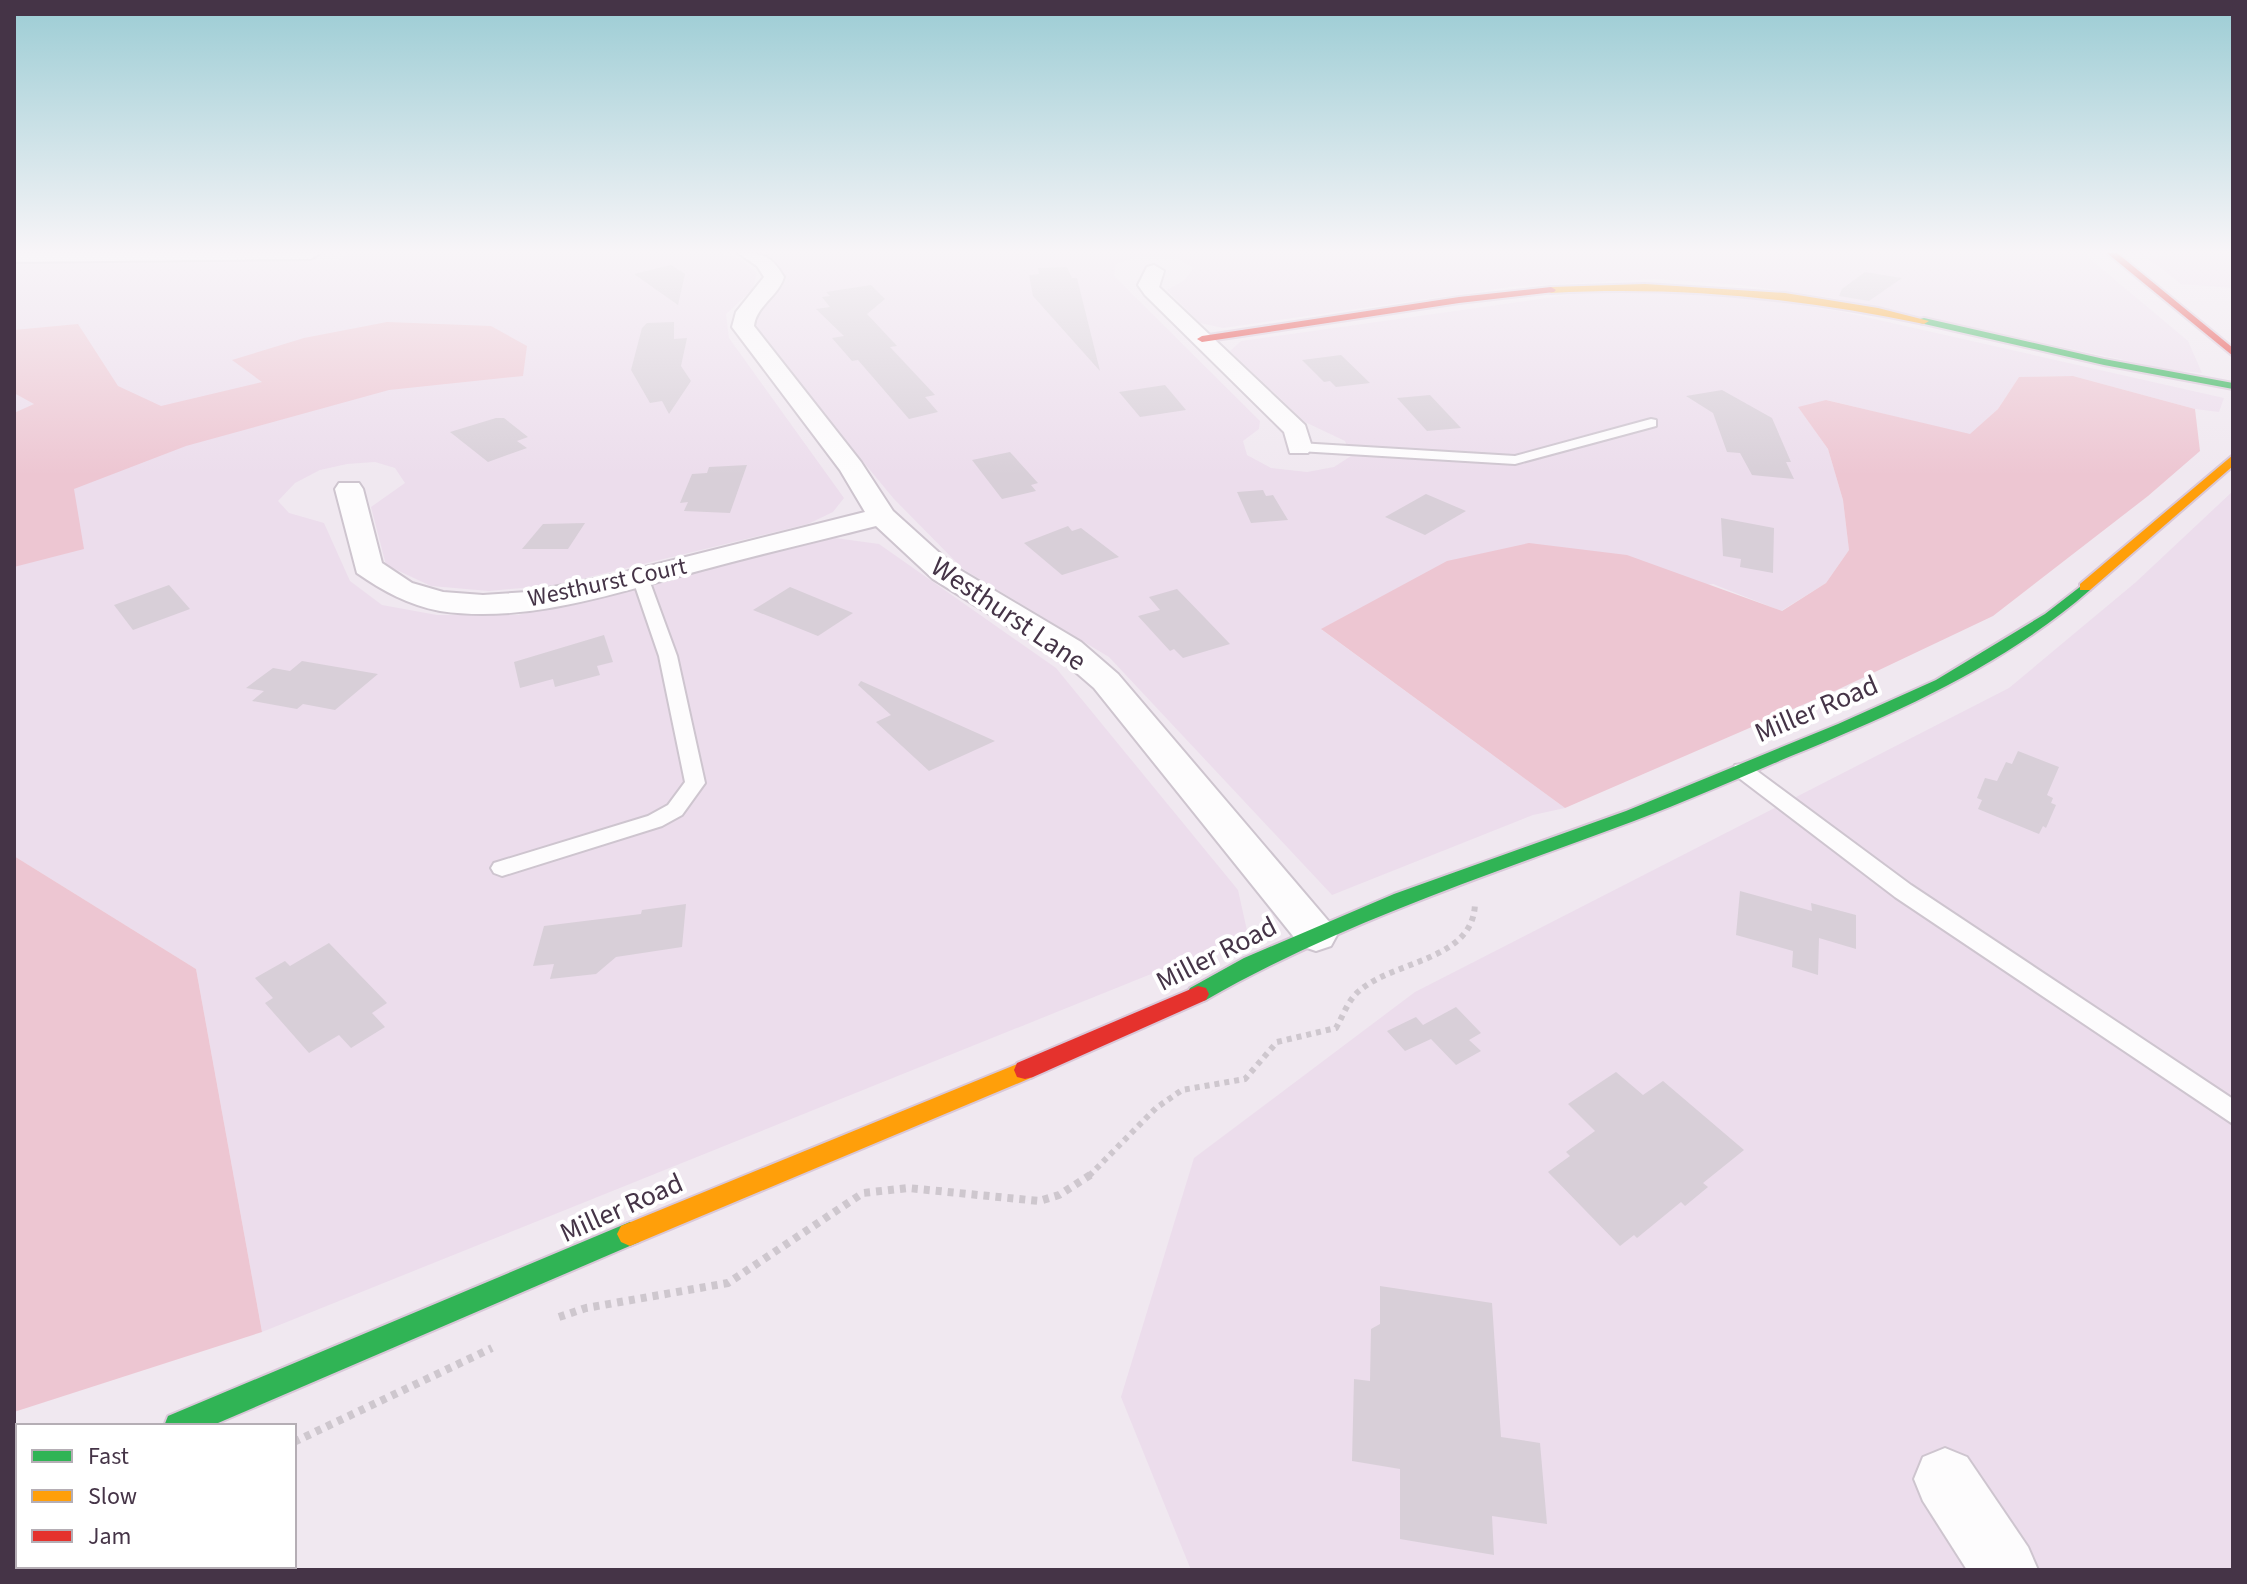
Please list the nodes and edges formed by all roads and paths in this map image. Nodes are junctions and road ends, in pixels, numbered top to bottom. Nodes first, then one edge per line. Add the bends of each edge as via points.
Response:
1 (743, 327) edge
2 (1189, 327) edge
3 (1287, 327) edge
4 (1947, 327) edge
5 (2201, 327) edge
6 (1202, 339) junction
7 (2233, 353) edge
8 (2233, 386) edge
9 (1651, 423) dead end
10 (1299, 447) joint
11 (2233, 459) edge
12 (349, 489) dead end
13 (882, 516) junction
14 (640, 577) junction
15 (1742, 770) junction
16 (502, 868) dead end
17 (1455, 878) junction
18 (1316, 935) junction
19 (2233, 1113) edge
20 (551, 1320) dead end
21 (497, 1346) dead end
22 (183, 1424) edge
23 (296, 1441) edge
24 (1945, 1479) dead end
25 (2005, 1570) edge

1 - 13 street, Westhurst Lane via 852,468
2 - 6 street
3 - 6 street
4 - 8 street
5 - 7 street
6 - 10 street via 1296,430
9 - 10 lane via 1515,460
11 - 15 street, Miller Road via 2013,643 1942,683
12 - 14 street, Westhurst Court via 368,567 391,585 426,598 522,602
13 - 14 street, Westhurst Court
13 - 18 street, Westhurst Lane via 944,573 1048,636 1106,681
14 - 16 lane via 668,656 695,783 675,810 655,821
15 - 17 street, Miller Road
15 - 19 lane via 1903,891
17 - 18 street, Miller Road
17 - 20 path via 1475,903 1478,913 1472,929 1440,952 1358,992 1336,1028 1277,1042 1245,1079 1182,1090 1156,1108 1095,1172 1059,1195 1039,1201 908,1188 863,1193 728,1283 586,1308
18 - 22 street, Miller Road via 1094,1042 729,1190
21 - 23 path
24 - 25 street

